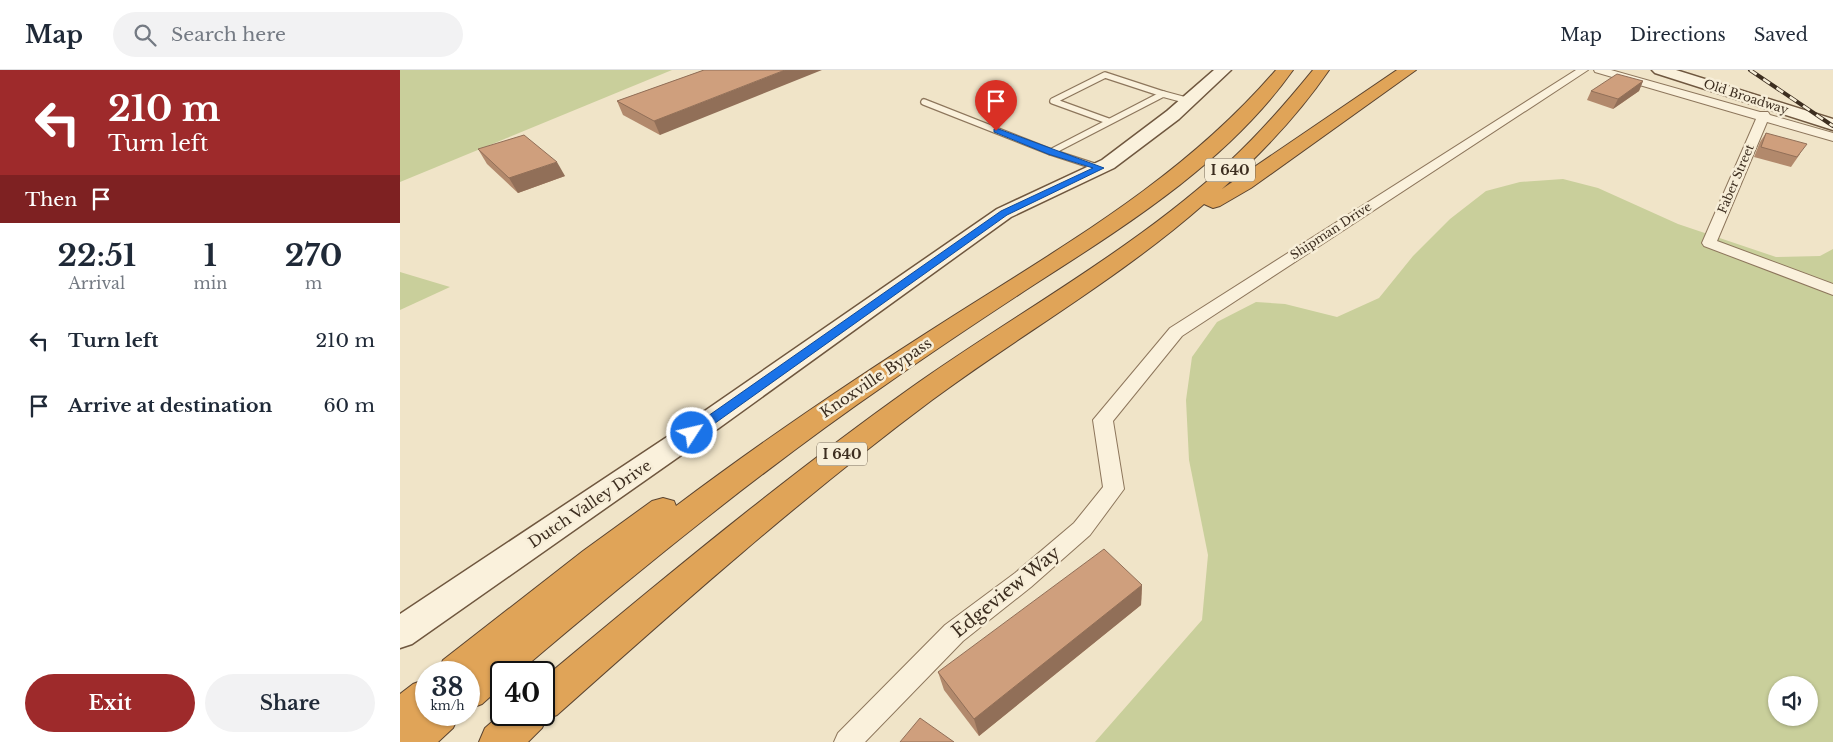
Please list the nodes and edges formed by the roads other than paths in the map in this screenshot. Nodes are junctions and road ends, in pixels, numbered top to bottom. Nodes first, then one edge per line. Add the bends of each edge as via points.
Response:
1 (1222, 70) edge
2 (1266, 70) edge
3 (1285, 70) edge
4 (1321, 70) edge
5 (1408, 70) edge
6 (1583, 70) edge
7 (1599, 70) edge
8 (1660, 70) edge
9 (1163, 94) junction
10 (1189, 101) junction
11 (924, 102) dead end
12 (1764, 115) junction
13 (1108, 121) junction
14 (1833, 125) edge
15 (1833, 136) edge
16 (1051, 152) junction
17 (1100, 168) junction
18 (1709, 243) joint
19 (1124, 255) junction
20 (1833, 290) edge
21 (1103, 420) joint
22 (400, 632) edge
23 (470, 661) edge
24 (480, 682) edge
25 (555, 693) edge
26 (415, 706) edge
27 (400, 718) edge
28 (427, 726) edge
29 (517, 726) edge
30 (408, 742) edge
31 (499, 742) edge
32 (847, 742) edge

1 - 10 street, Dutch Valley Drive
2 - 23 highway via 1216,124 1136,191 888,352 725,464 595,561
3 - 24 highway, Knoxville Bypass / I 640 via 1227,133 1162,187 1078,247 904,359 773,450 602,582
4 - 19 highway, I 640 via 1287,113 1238,164
5 - 19 highway via 1244,184
6 - 21 street, Shipman Drive via 1176,332
7 - 12 street
8 - 14 street, Old Broadway
9 - 10 lane
9 - 13 lane
9 - 13 lane via 1105,74 1054,101
10 - 17 street, Dutch Valley Drive
11 - 16 lane
12 - 15 street
12 - 18 street, Faber Street
13 - 16 lane
16 - 17 lane
17 - 22 street, Dutch Valley Drive via 1004,213 677,444
18 - 20 street
19 - 25 highway, I 640 via 870,432 722,549
21 - 32 street, Edgeview Way via 1114,488 1082,529 954,633
26 - 27 highway
28 - 30 highway
29 - 31 highway

